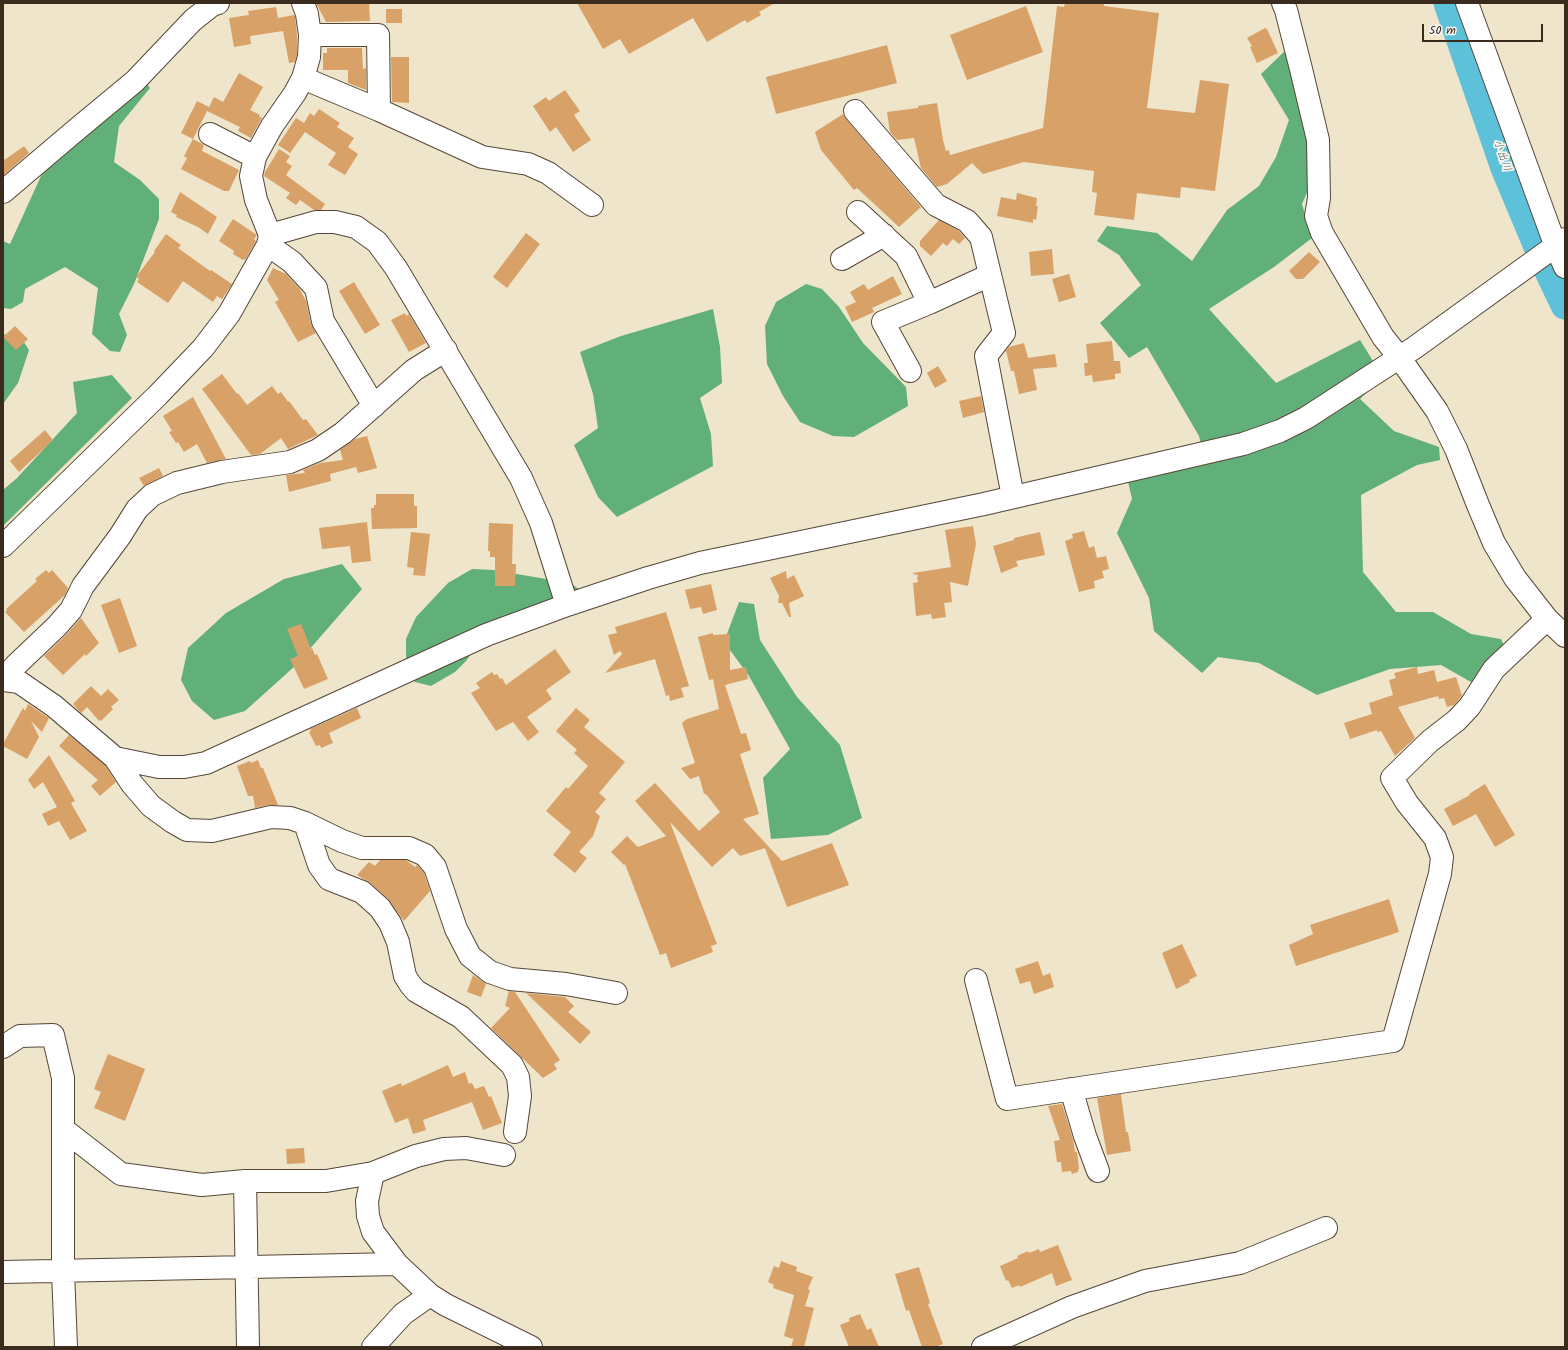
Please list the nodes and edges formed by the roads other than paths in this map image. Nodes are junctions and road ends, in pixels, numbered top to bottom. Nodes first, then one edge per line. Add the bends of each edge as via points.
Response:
1 (218, 3) edge
2 (303, 3) edge
3 (1283, 3) edge
4 (1467, 3) edge
5 (310, 35) junction
6 (303, 78) junction
7 (379, 110) junction
8 (855, 110) dead end
9 (210, 134) dead end
10 (255, 157) junction
11 (3, 192) edge
12 (592, 205) dead end
13 (858, 212) dead end
14 (884, 235) junction
15 (269, 240) junction
16 (1551, 250) edge
17 (842, 259) dead end
18 (1565, 267) edge
19 (990, 275) junction
20 (929, 303) junction
21 (446, 350) junction
22 (1399, 357) junction
23 (910, 371) dead end
24 (374, 406) junction
25 (1013, 497) junction
26 (3, 546) edge
27 (567, 605) junction
28 (1547, 619) junction
29 (1565, 636) edge
30 (4, 680) edge
31 (115, 758) junction
32 (305, 823) junction
33 (976, 980) dead end
34 (616, 994) dead end
35 (3, 1047) edge
36 (1071, 1089) junction
37 (63, 1129) junction
38 (515, 1132) dead end
39 (504, 1155) dead end
40 (1098, 1171) dead end
41 (373, 1173) junction
42 (245, 1182) junction
43 (1326, 1228) dead end
44 (398, 1264) junction
45 (247, 1267) junction
46 (64, 1271) junction
47 (3, 1272) edge
48 (430, 1295) junction
49 (66, 1347) edge
50 (248, 1347) edge
51 (373, 1347) edge
52 (531, 1347) edge
53 (983, 1347) edge

1 - 11 street via 193,20 135,81
2 - 5 street
3 - 22 street via 1302,69 1318,140 1319,198 1316,216 1322,233 1383,337
4 - 16 street
5 - 6 street via 309,57
5 - 7 street via 378,35
6 - 7 street
6 - 10 street
7 - 12 street via 482,157 528,164 548,173
8 - 19 street via 936,205 967,221 981,237
9 - 10 street
10 - 15 street via 251,176
13 - 14 street
14 - 17 street
14 - 20 street via 906,256
15 - 21 street via 316,222 335,222 356,227 377,242 396,268
15 - 24 street via 316,288 323,321
15 - 26 street via 229,314 203,348
16 - 18 street
16 - 22 street
19 - 20 street
19 - 25 street via 1004,333 986,356
20 - 23 street via 883,322
21 - 24 street via 414,370
21 - 27 street via 521,478 541,523
22 - 25 street via 1306,418 1280,431 1243,444
22 - 28 street via 1436,411 1456,449 1494,543 1515,578
24 - 30 street via 343,434 318,450 290,462 222,472 177,483 152,495 137,509 83,586 71,610
25 - 27 street via 700,563
27 - 31 street via 486,635 206,763 184,767 159,767
28 - 29 street
28 - 36 street via 1494,669 1470,706 1457,720 1430,741 1392,778 1407,803 1435,838 1442,857 1440,874 1393,1041
30 - 31 street via 19,682 54,706
31 - 32 street via 151,806 187,830 212,831 271,817 290,818
32 - 34 street via 362,848 409,848 425,855 435,867 456,929 470,956 490,972 510,979 566,984
32 - 38 street via 319,865 329,879 362,892 380,908 390,923 398,942 405,976 416,991 461,1017 512,1064 518,1077 520,1096
33 - 36 street via 1007,1099
35 - 37 street via 20,1036 53,1035 63,1078
36 - 40 street
37 - 42 street via 121,1174 202,1185
37 - 46 street
39 - 41 street via 466,1148 444,1149 416,1156
41 - 42 street via 326,1181
41 - 44 street via 367,1201 368,1216 373,1232
42 - 45 street
43 - 53 street via 1240,1263 1130,1286 1072,1307
44 - 45 street
44 - 48 street
45 - 46 street
45 - 50 street
46 - 47 street
46 - 49 street
48 - 51 street via 403,1314
48 - 52 street

